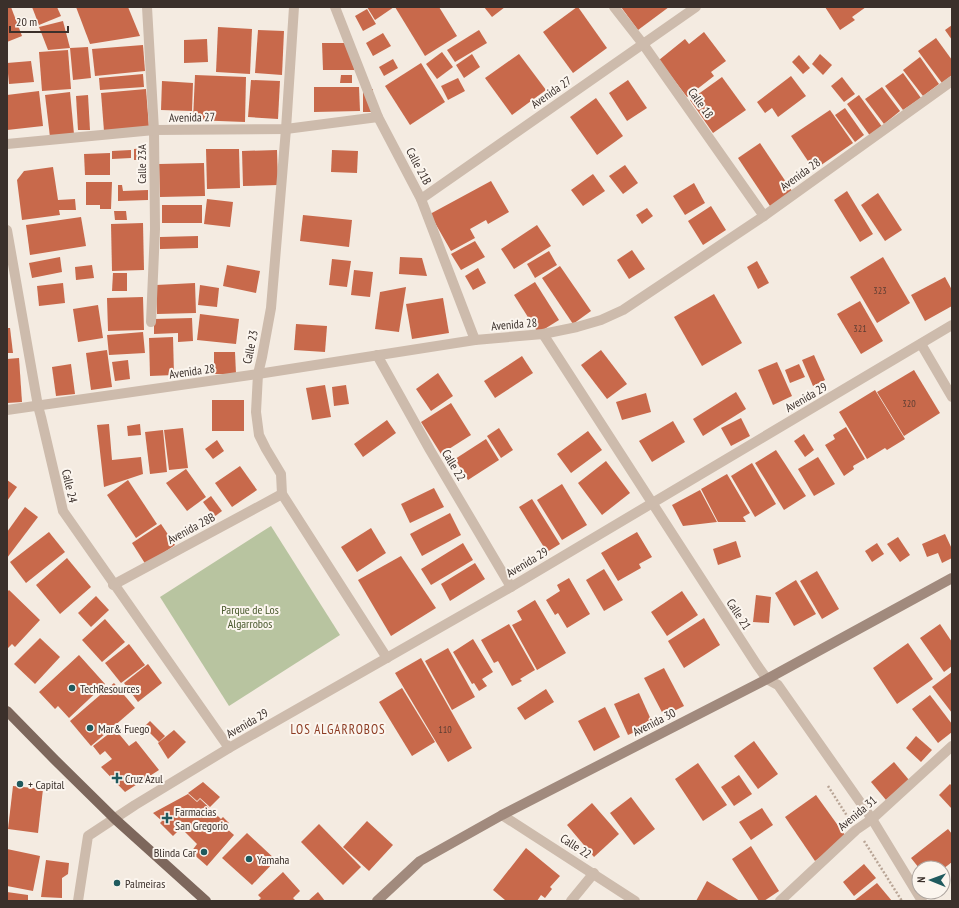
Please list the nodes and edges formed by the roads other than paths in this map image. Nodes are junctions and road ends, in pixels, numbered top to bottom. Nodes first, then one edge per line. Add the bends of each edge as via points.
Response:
1 (147, 7) edge
2 (294, 7) edge
3 (335, 7) edge
4 (614, 7) edge
5 (696, 7) edge
6 (643, 44) junction
7 (952, 82) edge
8 (378, 117) junction
9 (286, 129) junction
10 (154, 130) junction
11 (7, 144) edge
12 (422, 199) junction
13 (764, 216) junction
14 (7, 230) edge
15 (151, 322) dead end
16 (952, 325) edge
17 (543, 334) junction
18 (475, 340) junction
19 (921, 344) junction
20 (377, 355) junction
21 (258, 374) junction
22 (952, 397) edge
23 (38, 406) junction
24 (7, 410) edge
25 (282, 494) junction
26 (651, 502) junction
27 (952, 578) edge
28 (113, 585) junction
29 (511, 587) junction
30 (387, 658) junction
31 (767, 679) junction
32 (7, 711) edge
33 (952, 746) edge
34 (229, 748) junction
35 (502, 815) junction
36 (115, 818) junction
37 (872, 819) junction
38 (594, 873) junction
39 (78, 901) edge
40 (206, 901) edge
41 (377, 901) edge
42 (571, 901) edge
43 (635, 901) edge
44 (780, 901) edge
45 (922, 901) edge

1 - 10 street, Calle 23A
2 - 9 street, Calle 23
3 - 8 street, Calle 21B
4 - 6 street, Calle 18
5 - 6 street, Avenida 27
6 - 12 street, Avenida 27
6 - 13 street, Calle 18
7 - 13 street, Avenida 28
8 - 9 street, Avenida 27
8 - 12 street, Calle 21B
9 - 10 street, Avenida 27
9 - 21 street, Calle 23 via 271,308
10 - 11 street, Avenida 27
10 - 15 street, Calle 23A via 155,230
12 - 18 street, Calle 21B
13 - 17 street, Avenida 28 via 623,310 578,327
14 - 23 street, Calle 24
16 - 19 street, Avenida 29
17 - 18 street, Avenida 28
17 - 26 street, Calle 21
18 - 20 street, Avenida 28
19 - 22 street
19 - 26 street, Avenida 29
20 - 21 street, Avenida 28
20 - 29 street, Calle 22
21 - 23 street, Avenida 28
21 - 25 street, Calle 23 via 256,412 260,435 281,474
23 - 24 street, Avenida 28
23 - 28 street, Calle 24 via 63,511
25 - 28 street, Avenida 28B
25 - 30 street, Calle 23
26 - 29 street, Avenida 29
26 - 31 street, Calle 21
27 - 31 street, Avenida 30
28 - 34 street, Calle 24
29 - 30 street, Avenida 29
30 - 34 street, Avenida 29
31 - 35 street, Avenida 30
31 - 37 street, Calle 21 via 778,685
32 - 36 main road
33 - 37 street, Avenida 31
34 - 36 street, Avenida 29
35 - 38 street, Calle 22
35 - 41 street, Avenida 30 via 420,861
36 - 39 street, Avenida 29 via 88,836
36 - 40 main road
37 - 44 street, Avenida 31 via 856,830
37 - 45 street, Calle 21
38 - 42 street
38 - 43 street, Calle 22

